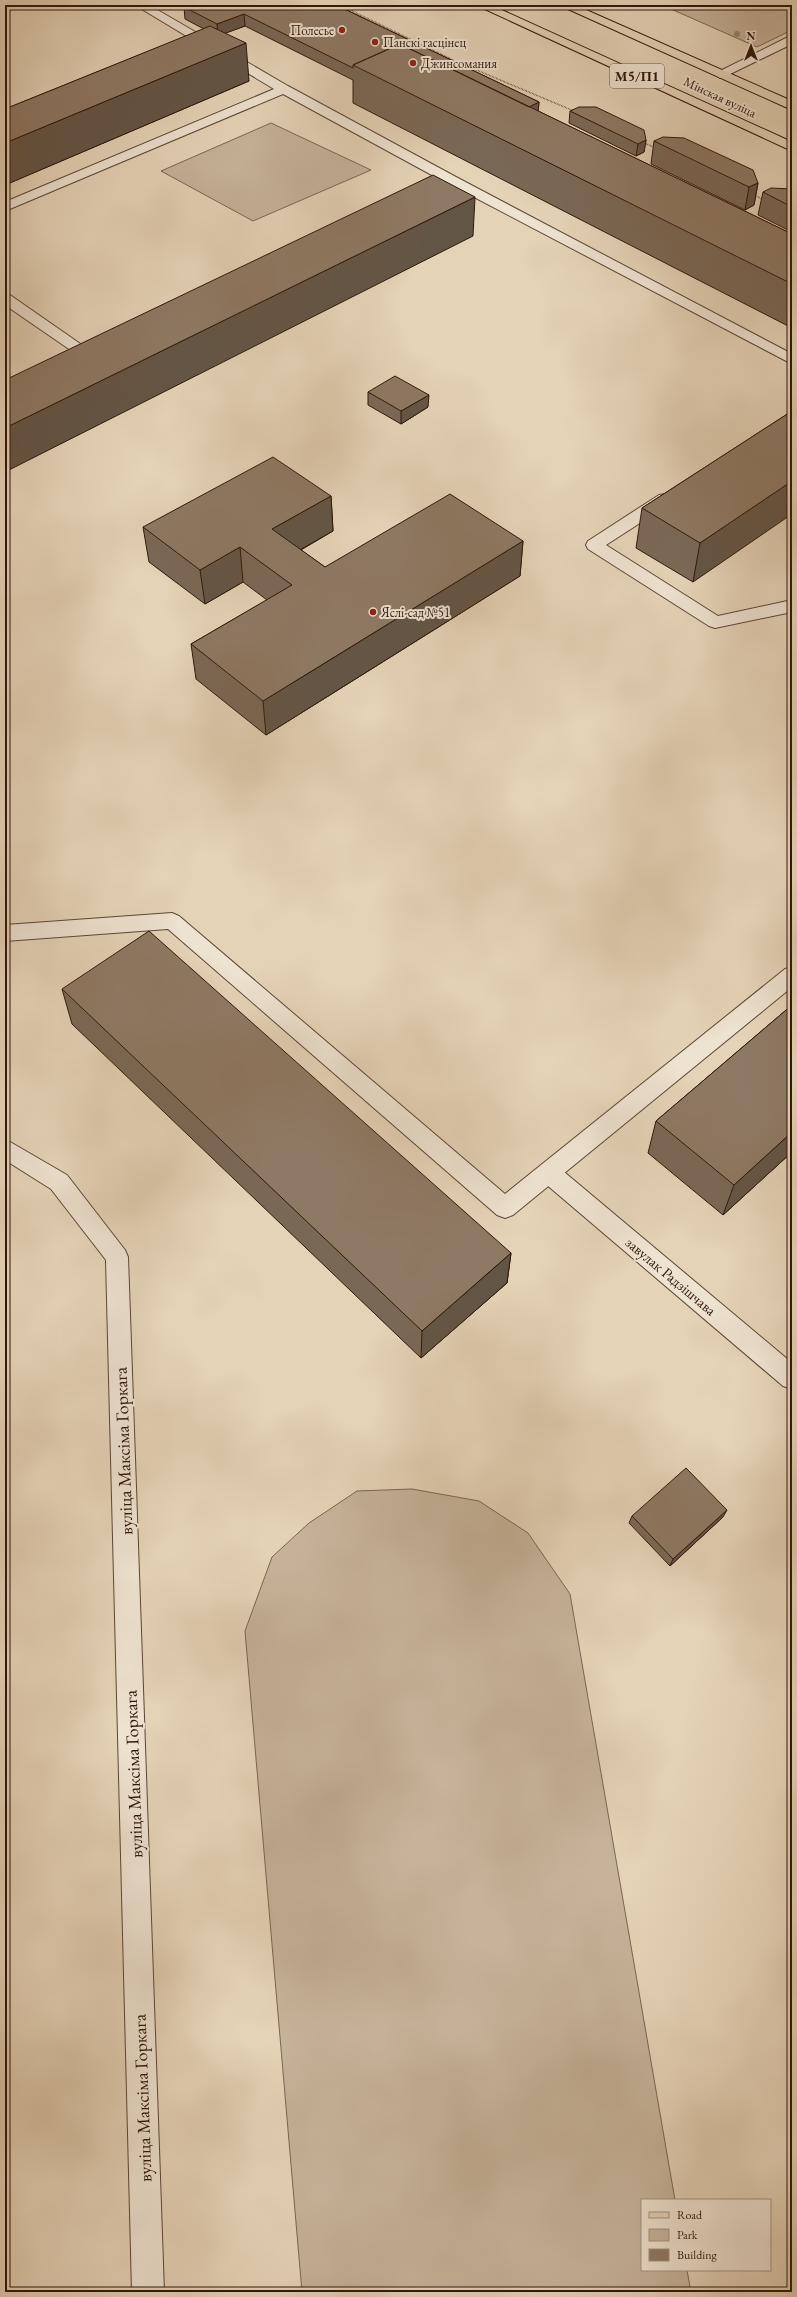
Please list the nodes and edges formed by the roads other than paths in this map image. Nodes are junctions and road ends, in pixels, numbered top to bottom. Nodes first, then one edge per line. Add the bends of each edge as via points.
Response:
1 (141, 5) edge
2 (482, 5) edge
3 (565, 5) edge
4 (792, 39) edge
5 (720, 74) junction
6 (284, 89) junction
7 (792, 106) edge
8 (792, 146) edge
9 (451, 180) junction
10 (408, 200) edge
11 (5, 207) edge
12 (5, 298) edge
13 (102, 348) edge
14 (87, 355) junction
15 (792, 360) edge
16 (74, 362) edge
17 (680, 489) edge
18 (792, 606) edge
19 (5, 933) edge
20 (792, 975) edge
21 (5, 1148) edge
22 (549, 1173) junction
23 (792, 1378) edge
24 (148, 2292) edge

1 - 6 street
2 - 8 main road, Мінская вуліца / М5/П1
3 - 5 main road, Мінская вуліца / М5/П1
4 - 5 street
5 - 7 main road, Мінская вуліца / М5/П1
6 - 9 street
6 - 11 street
9 - 10 street
9 - 15 street
12 - 14 street
13 - 14 street
14 - 16 street
17 - 18 street via 594,545 715,622
19 - 22 street via 172,921 505,1208
20 - 22 street
21 - 24 street, вуліца Максіма Горкага via 59,1182 117,1257
22 - 23 street, завулак Радзішчава

